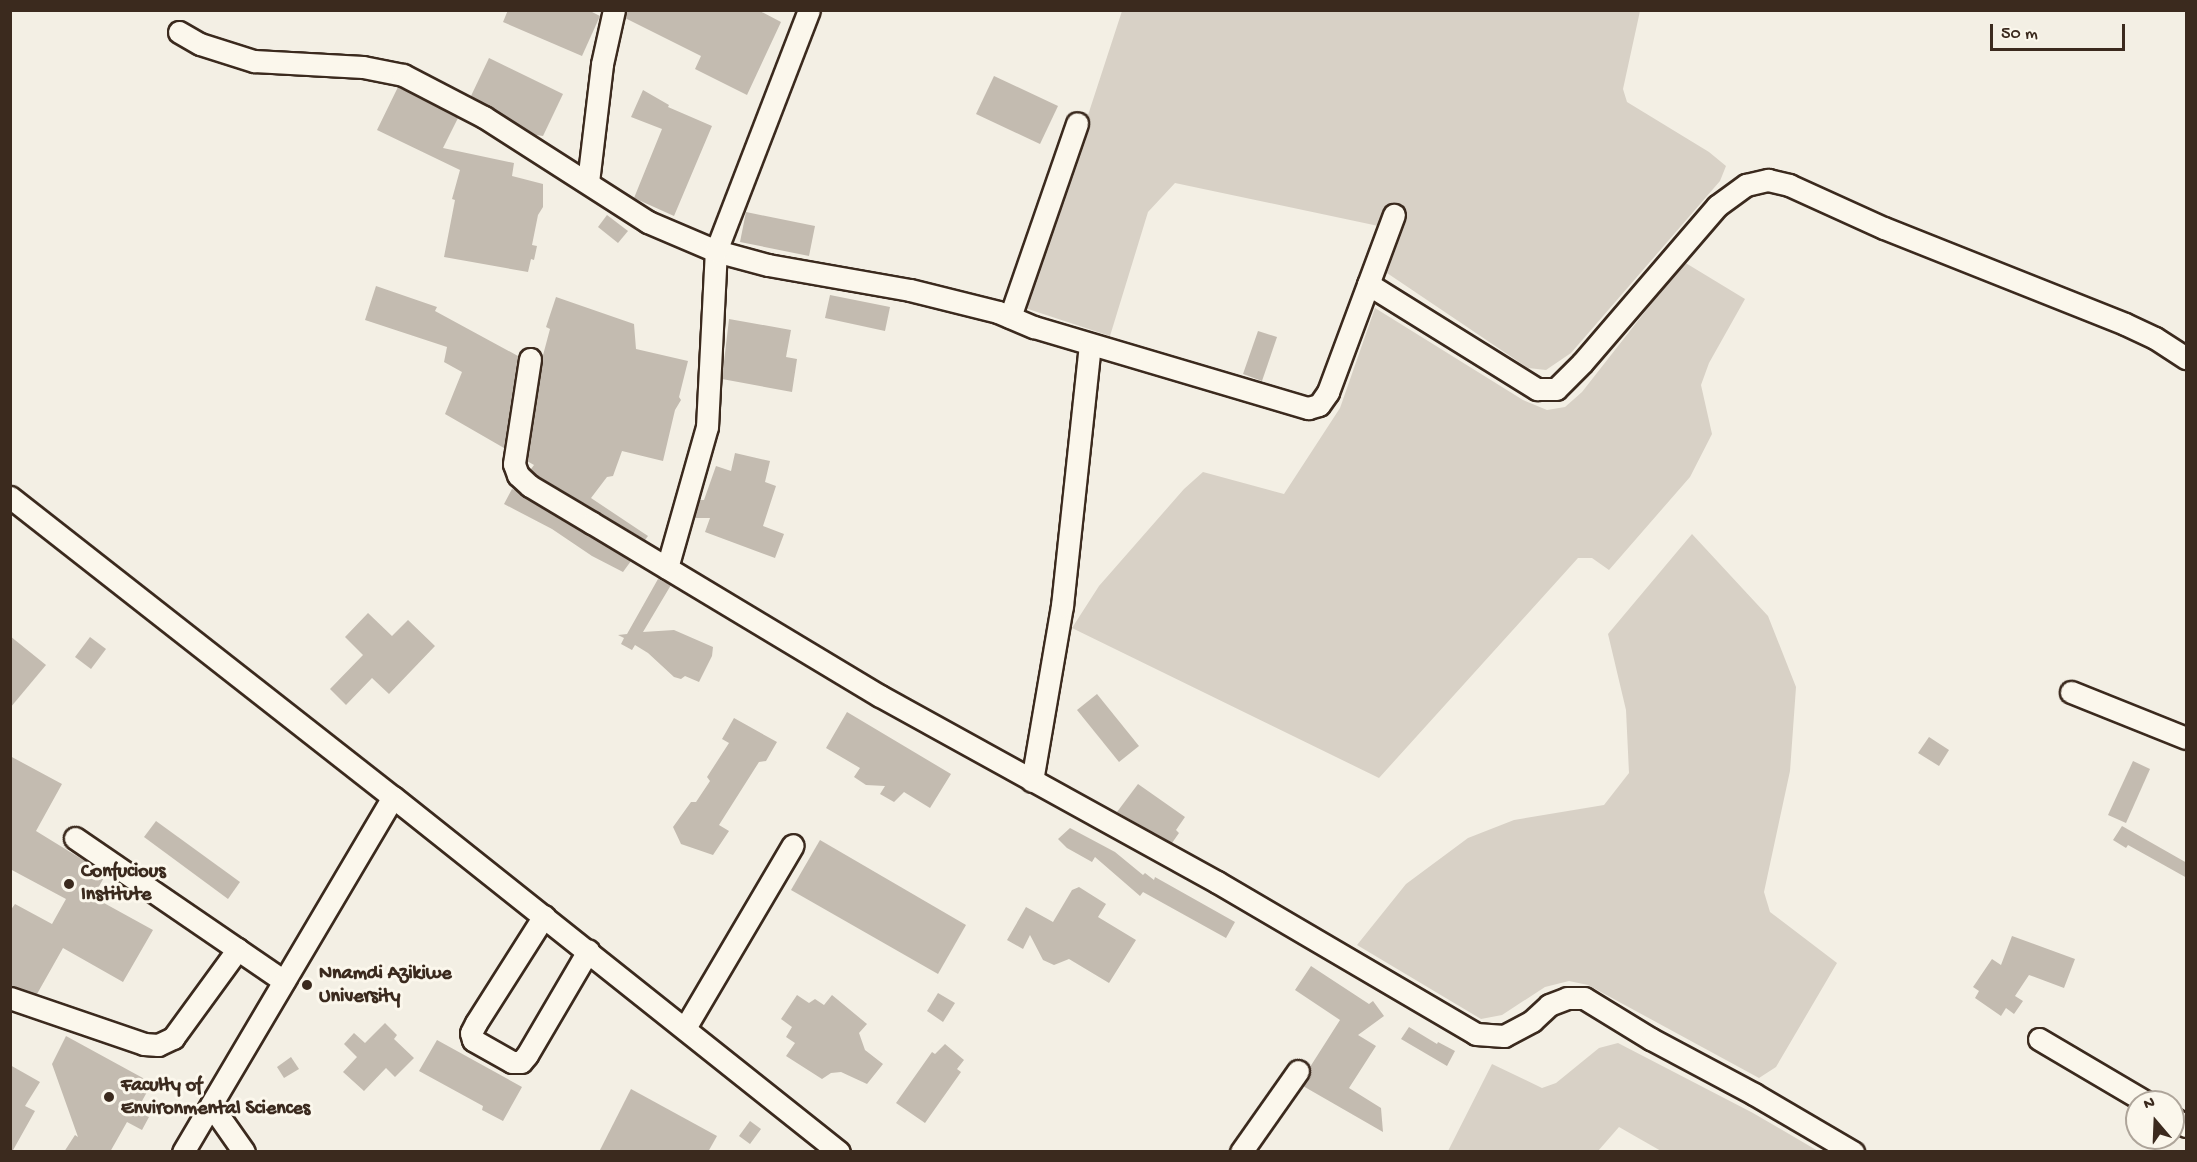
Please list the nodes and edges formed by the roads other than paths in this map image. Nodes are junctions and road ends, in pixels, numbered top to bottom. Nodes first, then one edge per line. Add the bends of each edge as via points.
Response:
1 (614, 10) edge
2 (809, 10) edge
3 (179, 32) dead end
4 (1077, 123) dead end
5 (588, 182) junction
6 (1394, 215) dead end
7 (716, 251) junction
8 (1368, 284) junction
9 (1010, 317) junction
10 (1090, 344) junction
11 (530, 358) dead end
12 (2187, 358) edge
13 (10, 497) edge
14 (667, 568) junction
15 (2071, 693) dead end
16 (2187, 738) edge
17 (1032, 781) junction
18 (393, 797) junction
19 (75, 838) dead end
20 (793, 845) dead end
21 (544, 916) junction
22 (238, 949) junction
23 (588, 951) junction
24 (284, 981) junction
25 (10, 998) edge
26 (684, 1028) junction
27 (2039, 1039) dead end
28 (1298, 1071) dead end
29 (2126, 1090) edge
30 (211, 1105) junction
31 (183, 1152) edge
32 (244, 1152) edge
33 (839, 1152) edge
34 (1241, 1152) edge
35 (1853, 1152) edge

1 - 5 street via 602,64
2 - 7 street
3 - 5 street via 200,44 254,61 363,67 404,75 484,117
4 - 9 street
5 - 7 street via 648,222
6 - 8 street
7 - 9 street via 768,265 910,290
7 - 14 street via 707,427
8 - 10 street via 1328,392 1319,405 1308,408
8 - 12 street via 1537,389 1556,389 1717,206 1746,185 1768,180 1789,185 1884,228 2125,324
9 - 10 street
10 - 17 street via 1062,606
11 - 14 street via 514,464 518,475
13 - 18 street
14 - 17 street via 879,696
15 - 16 street
17 - 35 street via 1217,882 1476,1034 1504,1036 1549,1005 1567,998 1584,998
18 - 21 street
18 - 24 street
19 - 22 street
20 - 26 street
21 - 23 street
21 - 23 street via 476,1023 471,1033 473,1041 512,1062 521,1062
22 - 24 street
22 - 25 street via 173,1038 158,1044 144,1044
23 - 26 street
24 - 30 street
26 - 33 street
27 - 29 street
28 - 34 street
30 - 31 street
30 - 32 street

